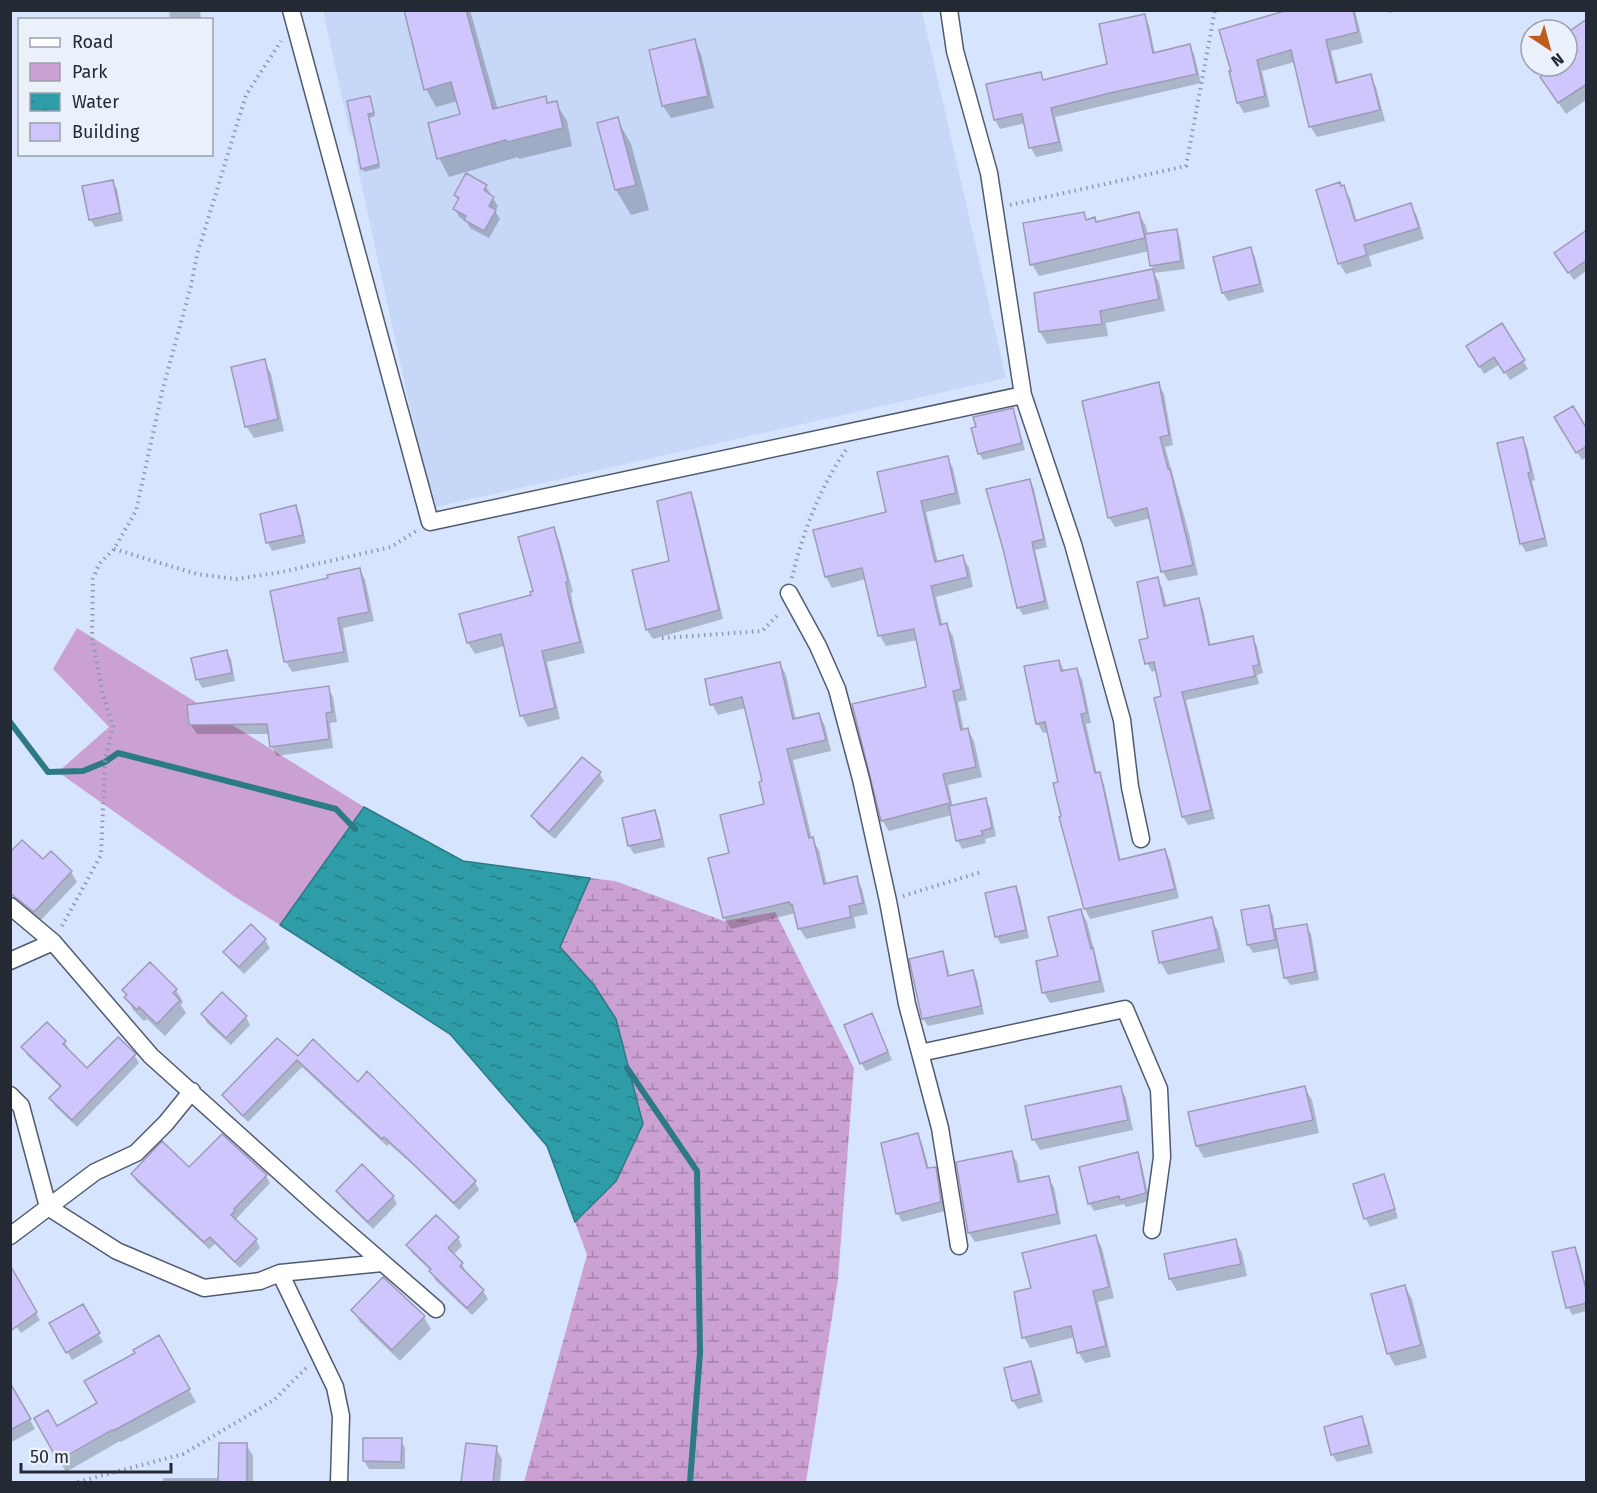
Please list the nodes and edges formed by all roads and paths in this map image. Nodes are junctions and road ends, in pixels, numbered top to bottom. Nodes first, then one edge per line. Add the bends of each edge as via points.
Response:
1 (949, 10) edge
2 (1215, 10) edge
3 (292, 16) edge
4 (995, 208) junction
5 (1023, 395) junction
6 (859, 431) junction
7 (430, 522) junction
8 (114, 549) junction
9 (789, 593) junction
10 (662, 638) dead end
11 (1141, 839) dead end
12 (981, 872) dead end
13 (888, 901) junction
14 (10, 906) edge
15 (53, 942) junction
16 (10, 960) edge
17 (920, 1053) junction
18 (192, 1091) junction
19 (10, 1095) edge
20 (48, 1207) junction
21 (1152, 1230) dead end
22 (10, 1236) edge
23 (959, 1246) dead end
24 (382, 1263) junction
25 (280, 1273) junction
26 (435, 1309) dead end
27 (321, 1354) junction
28 (78, 1482) edge
29 (339, 1482) edge

1 - 4 street via 955,51
2 - 4 path via 1186,166
3 - 7 street
3 - 8 path via 246,95 197,255 136,511
4 - 5 street
5 - 6 street
5 - 11 street via 1073,544 1122,720
6 - 7 street
6 - 9 path via 831,471 797,555
7 - 8 path via 391,547 236,579 196,574
8 - 15 path via 99,564 93,579 92,637 113,726 105,762 101,855
9 - 10 path via 781,613 762,631
9 - 13 street via 837,689
12 - 13 path
13 - 17 street
14 - 15 street
15 - 16 street
15 - 18 street via 152,1056
17 - 21 street via 1125,1009 1159,1089 1162,1157
17 - 23 street via 940,1128
18 - 20 street via 136,1153 95,1172
18 - 24 street
19 - 20 street via 21,1106
20 - 22 street
20 - 25 street via 117,1251 204,1288 260,1281
24 - 25 street
24 - 26 street
25 - 27 street
27 - 28 path via 274,1400 183,1454
27 - 29 street via 335,1387 341,1416

